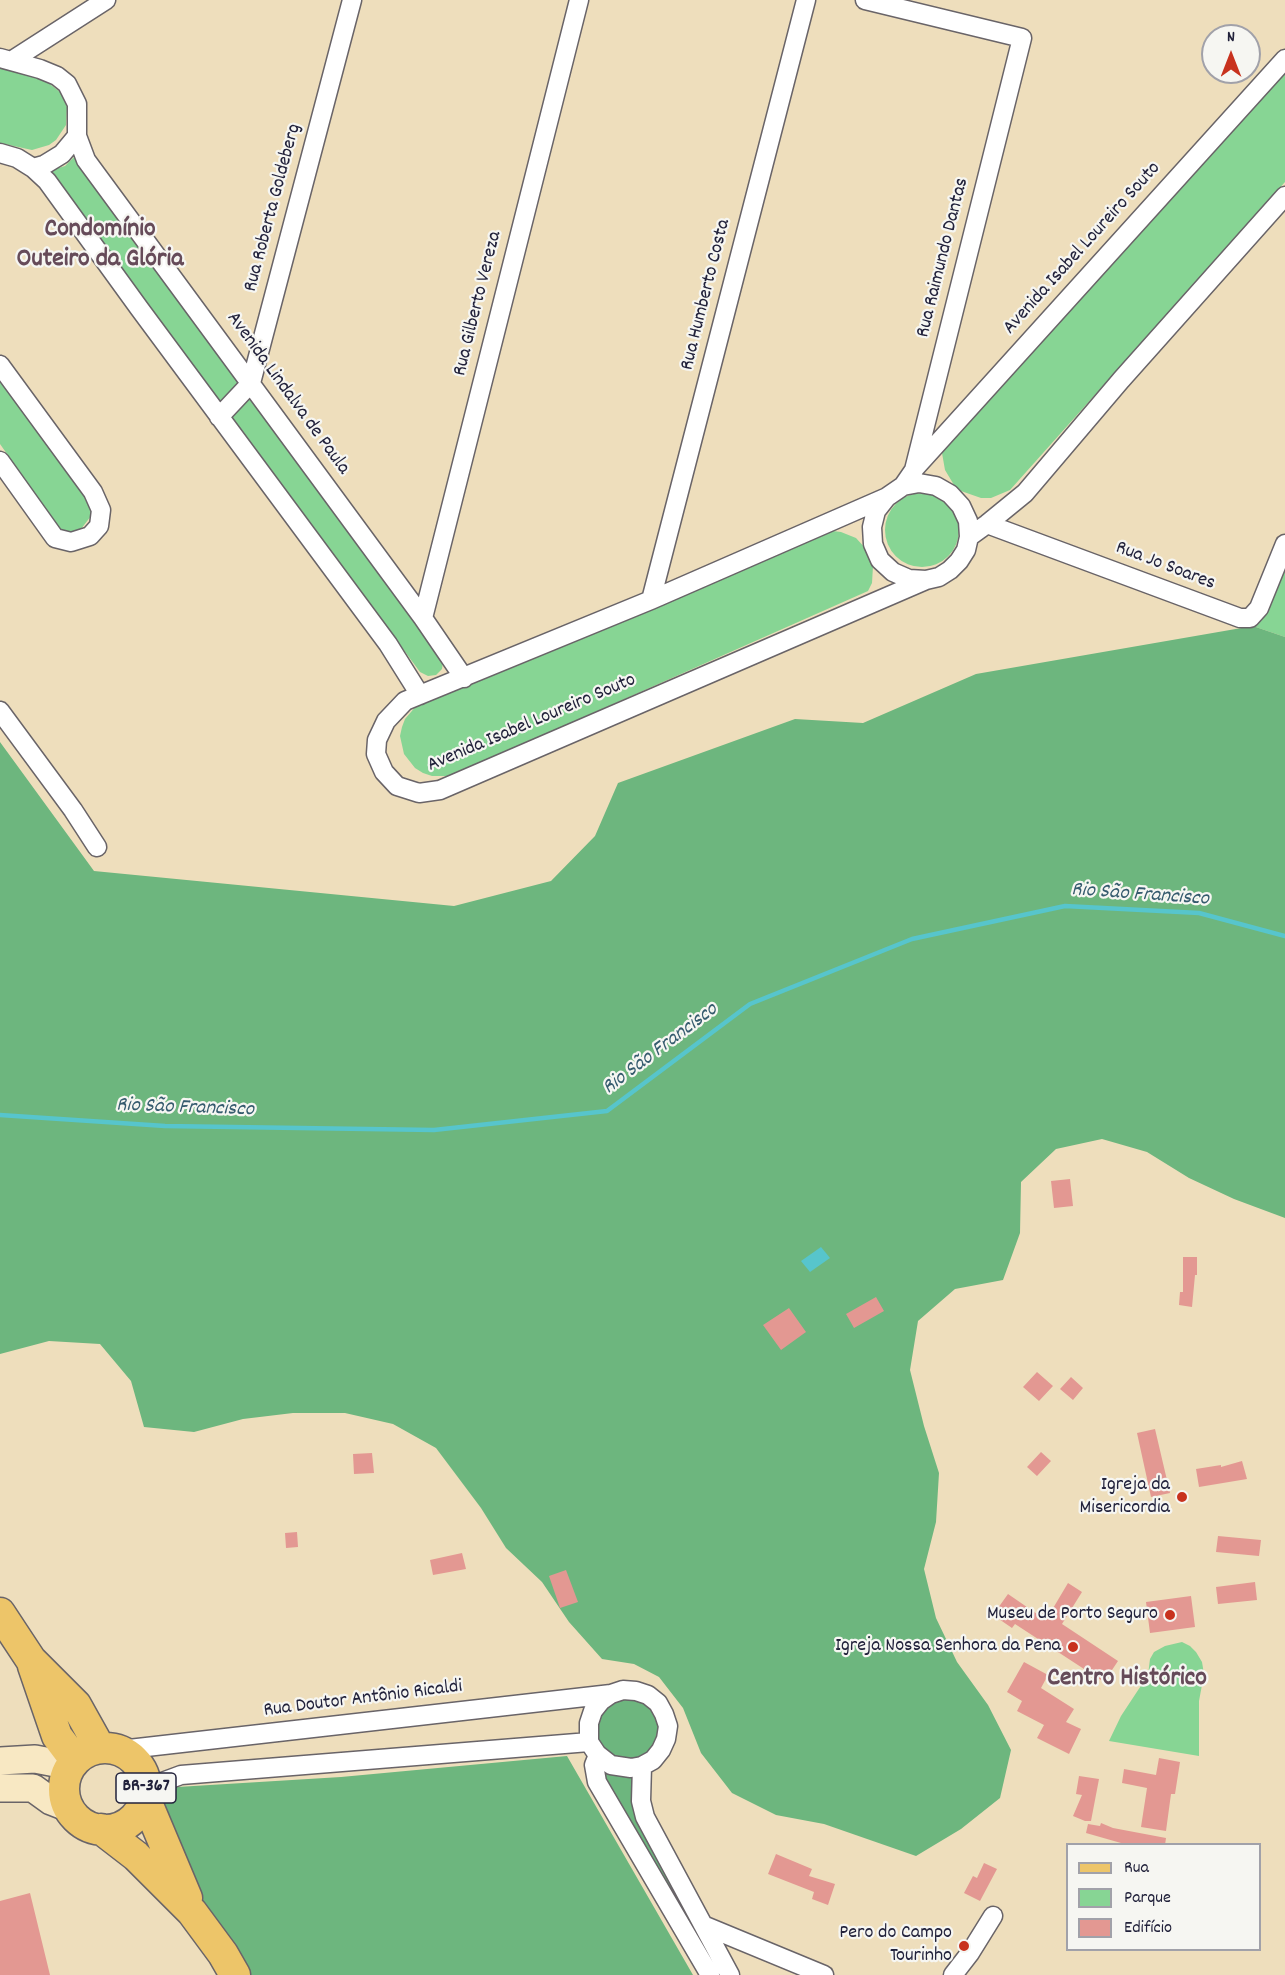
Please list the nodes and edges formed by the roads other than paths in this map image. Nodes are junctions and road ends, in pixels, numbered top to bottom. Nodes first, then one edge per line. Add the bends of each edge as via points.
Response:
1 (106, 0) edge
2 (352, 0) edge
3 (579, 0) edge
4 (806, 0) edge
5 (866, 0) edge
6 (1285, 59) edge
7 (6, 60) edge
8 (77, 136) junction
9 (0, 153) edge
10 (33, 168) junction
11 (1285, 196) edge
12 (0, 365) edge
13 (251, 383) junction
14 (219, 417) junction
15 (0, 461) edge
16 (914, 470) junction
17 (903, 486) junction
18 (886, 497) junction
19 (987, 524) junction
20 (969, 537) junction
21 (1285, 544) edge
22 (926, 580) junction
23 (651, 600) junction
24 (423, 618) junction
25 (464, 678) junction
26 (420, 694) junction
27 (0, 711) edge
28 (97, 847) dead end
29 (0, 1613) edge
30 (611, 1694) junction
31 (593, 1748) junction
32 (92, 1756) junction
33 (0, 1761) edge
34 (642, 1766) junction
35 (0, 1788) edge
36 (146, 1793) junction
37 (69, 1808) junction
38 (101, 1829) junction
39 (192, 1912) junction
40 (993, 1916) dead end
41 (703, 1925) junction
42 (235, 1975) edge
43 (710, 1975) edge
44 (730, 1975) edge
45 (824, 1975) edge
46 (953, 1975) edge

1 - 7 street
2 - 13 street, Rua Roberta Goldeberg
3 - 24 street, Rua Gilberto Vereza
4 - 23 street, Rua Humberto Costa
5 - 16 street, Rua Raimundo Dantas via 1022,38
6 - 16 street, Avenida Isabel Loureiro Souto
7 - 8 street, Avenida Lindalva de Paula via 40,69 67,84 77,104
8 - 10 street via 62,154
8 - 13 street, Avenida Lindalva de Paula via 86,160
9 - 10 street
10 - 14 street via 47,181
11 - 19 street via 1025,493
12 - 15 street via 93,492 101,510 99,526 90,536 71,542 55,538
13 - 14 street, Rua Roberta Goldeberg
13 - 24 street, Avenida Lindalva de Paula
14 - 26 street via 388,644
16 - 17 street, Rua Raimundo Dantas
17 - 18 street, Avenida Isabel Loureiro Souto
17 - 20 street via 919,483 950,494 968,521
18 - 22 street via 876,511 872,527 873,544 880,560 892,572
18 - 23 street, Avenida Isabel Loureiro Souto
19 - 20 street
19 - 21 street, Rua Jo Soares via 1240,618 1250,618 1259,608
20 - 22 street, Avenida Isabel Loureiro Souto via 955,566
22 - 26 street, Avenida Isabel Loureiro Souto via 441,790 419,793 396,786 376,754 377,740 386,721 405,701
23 - 25 street, Avenida Isabel Loureiro Souto
24 - 25 street, Avenida Lindalva de Paula
25 - 26 street, Avenida Isabel Loureiro Souto
27 - 28 street
29 - 32 main road, BR-367 via 31,1660 57,1736
30 - 31 street via 593,1711 589,1723
30 - 32 street, Rua Doutor Antônio Ricaldi
30 - 34 street via 623,1690 642,1693 658,1703 664,1714 668,1726 666,1739 653,1760
31 - 34 street via 611,1765
31 - 36 street via 181,1775
31 - 43 street via 597,1782
32 - 33 main road
32 - 36 main road, BR-367 via 129,1755 142,1770
32 - 37 main road via 64,1787
34 - 41 street via 641,1801 645,1817
35 - 37 main road via 33,1788
36 - 38 main road, BR-367 via 134,1818 113,1829
36 - 39 main road, BR-367
37 - 38 main road, BR-367 via 82,1822
38 - 39 main road, BR-367 via 136,1856
39 - 42 main road, BR-367
40 - 46 street
41 - 44 street
41 - 45 street

